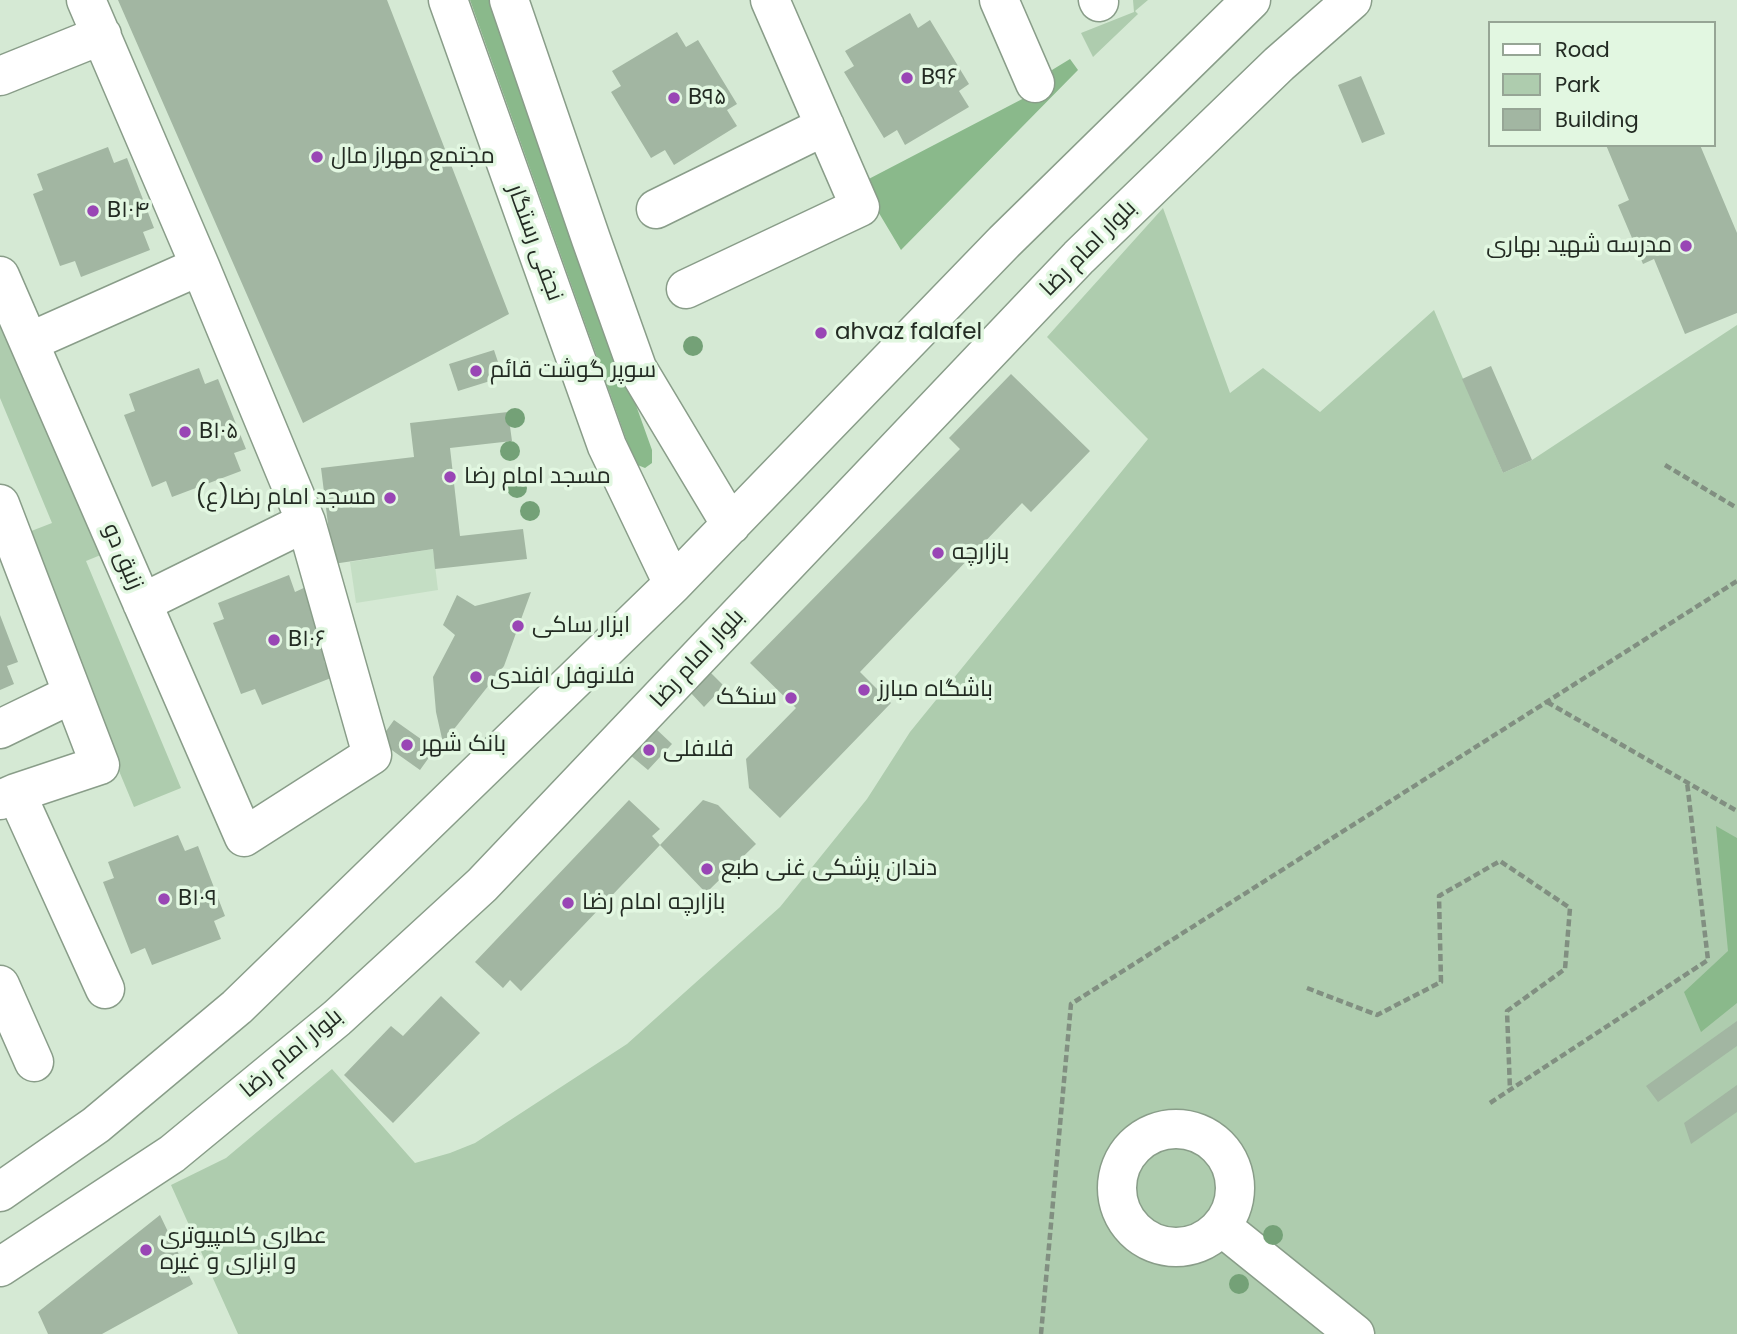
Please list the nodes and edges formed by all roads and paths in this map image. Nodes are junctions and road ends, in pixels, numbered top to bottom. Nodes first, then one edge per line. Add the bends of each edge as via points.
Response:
1 (86, 0) edge
2 (448, 0) edge
3 (509, 0) edge
4 (769, 0) edge
5 (999, 0) edge
6 (1251, 0) edge
7 (1352, 0) edge
8 (102, 35) junction
9 (0, 76) edge
10 (1035, 83) dead end
11 (825, 126) junction
12 (656, 209) dead end
13 (200, 266) junction
14 (0, 275) edge
15 (686, 289) dead end
16 (29, 342) junction
17 (1665, 465) dead end
18 (0, 504) edge
19 (1737, 508) edge
20 (306, 522) junction
21 (731, 525) junction
22 (1737, 581) edge
23 (673, 584) junction
24 (142, 603) junction
25 (72, 694) junction
26 (1547, 702) junction
27 (0, 729) edge
28 (1687, 782) junction
29 (8, 797) edge
30 (1737, 811) edge
31 (0, 985) edge
32 (1307, 988) dead end
33 (105, 989) dead end
34 (34, 1062) dead end
35 (1510, 1090) junction
36 (1490, 1103) dead end
37 (0, 1192) edge
38 (1222, 1227) dead end
39 (0, 1267) edge
40 (1041, 1334) edge
41 (1355, 1334) edge

1 - 8 street
2 - 23 street, نجفی رستگار via 607,446
3 - 21 street via 637,368
4 - 11 street
5 - 10 street
6 - 21 street via 1004,242
7 - 39 street, بلوار امام رضا via 1079,257 482,885 337,1018 172,1154
8 - 9 street
8 - 13 street
11 - 12 street
11 - 15 street via 860,206
13 - 16 street
13 - 20 street
14 - 16 street, زنبق دو
16 - 24 street, زنبق دو
17 - 19 path
18 - 25 street
20 - 24 street
20 - 24 street, زنبق دو via 372,755 244,837
21 - 23 street
22 - 26 path
23 - 37 street via 237,1007 96,1125
25 - 27 street
25 - 29 street via 100,765
26 - 28 path
26 - 40 path via 1071,1004
28 - 30 path
28 - 35 path via 1708,960
29 - 33 street
31 - 34 street
32 - 35 path via 1377,1015 1441,982 1439,896 1500,861 1570,908 1565,969 1507,1011
35 - 36 path
38 - 41 street

